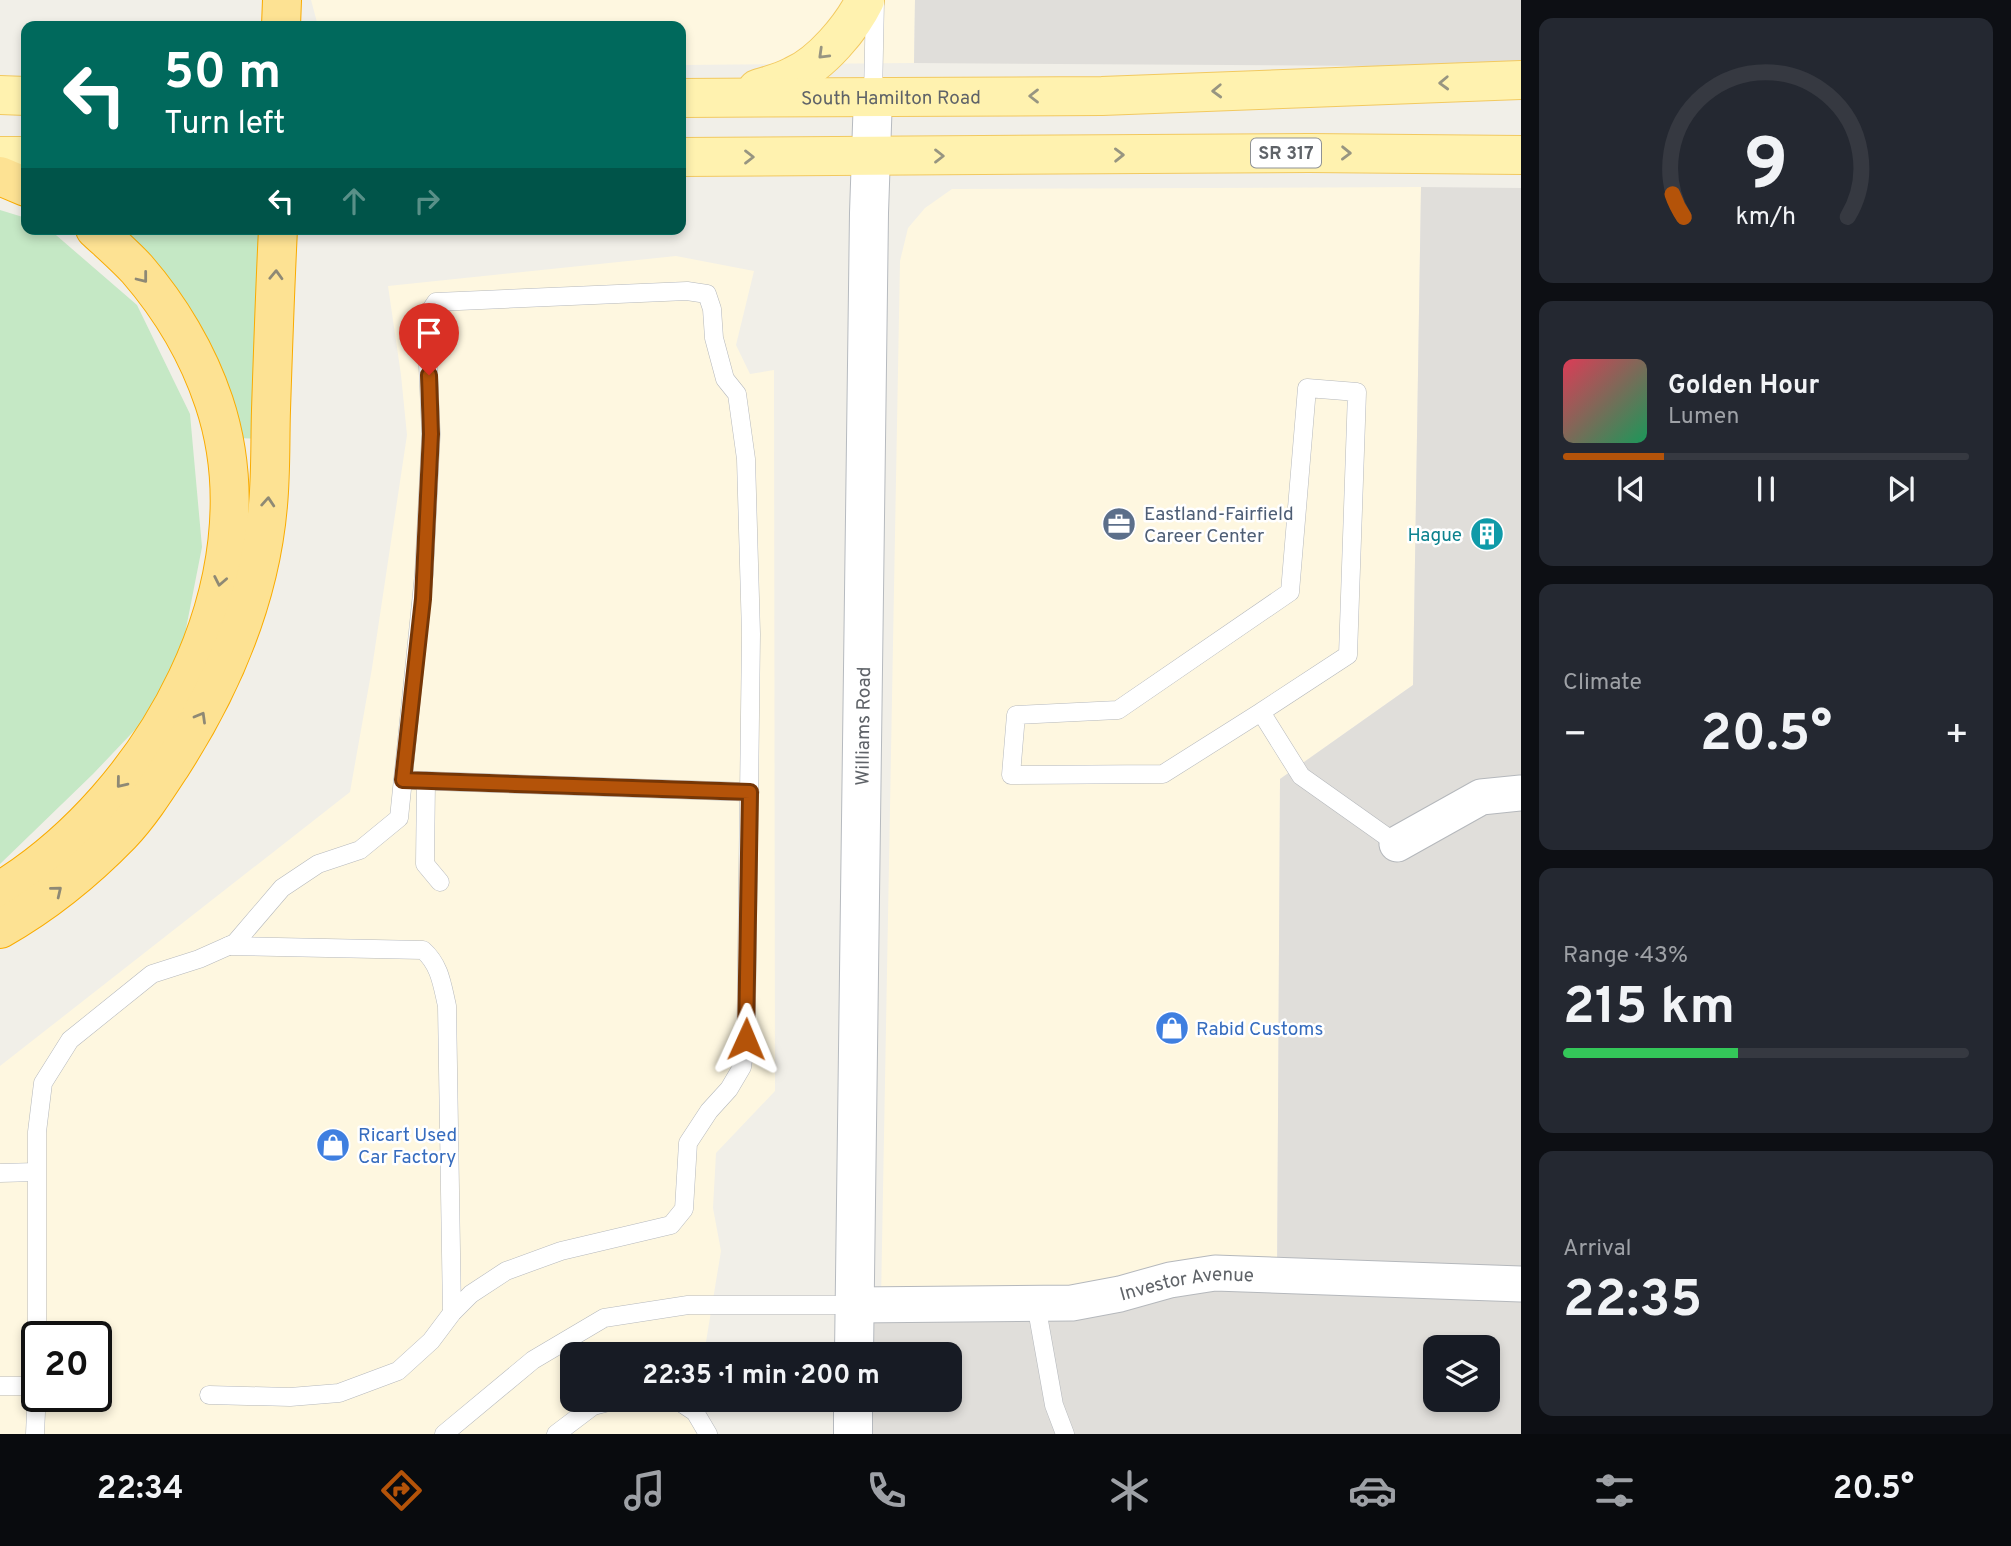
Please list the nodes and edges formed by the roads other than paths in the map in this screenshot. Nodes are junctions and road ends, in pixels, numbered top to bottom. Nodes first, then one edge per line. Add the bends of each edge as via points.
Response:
1 (282, 0) edge
2 (865, 0) edge
3 (875, 0) edge
4 (281, 21) edge
5 (1521, 80) edge
6 (0, 96) edge
7 (21, 96) edge
8 (873, 96) junction
9 (697, 98) edge
10 (1521, 155) edge
11 (0, 156) edge
12 (21, 156) edge
13 (686, 157) edge
14 (870, 157) junction
15 (0, 176) edge
16 (21, 185) edge
17 (101, 235) edge
18 (278, 235) edge
19 (1261, 712) junction
20 (403, 780) junction
21 (426, 781) junction
22 (750, 792) junction
23 (1521, 793) edge
24 (1397, 844) joint
25 (440, 881) dead end
26 (0, 891) edge
27 (0, 929) edge
28 (228, 946) junction
29 (36, 1172) junction
30 (0, 1173) edge
31 (1521, 1284) edge
32 (1036, 1304) junction
33 (855, 1305) junction
34 (452, 1313) junction
35 (37, 1321) edge
36 (854, 1342) edge
37 (0, 1386) edge
38 (21, 1387) edge
39 (209, 1395) dead end
40 (36, 1412) edge
41 (585, 1412) edge
42 (695, 1412) edge
43 (853, 1412) edge
44 (35, 1434) edge
45 (444, 1434) edge
46 (556, 1434) edge
47 (708, 1434) edge
48 (853, 1434) edge
49 (1065, 1434) edge

1 - 4 highway
2 -> 9 main road via 844,32 794,76 756,89
3 - 8 lane
5 -> 8 main road, South Hamilton Road via 1102,96
6 - 7 main road
8 - 9 main road, South Hamilton Road
8 - 14 main road, Williams Road
14 -> 10 main road, SR 317
11 - 12 main road
13 -> 14 main road, SR 317
14 - 33 main road, Williams Road
15 - 16 highway
17 -> 26 highway via 137,269 193,352 223,438 229,528 219,588 200,648 175,704 143,756 102,808 57,851
27 -> 18 highway via 47,898 123,832 184,745 233,651 251,599 268,506
19 - 19 lane via 1163,774 1011,775 1016,716 1118,710 1290,592 1307,388 1357,392 1348,655
19 - 24 lane via 1301,776
20 - 21 lane
20 - 22 lane via 423,599 431,446 426,317 436,302 687,291 707,294 725,379 737,394 746,459
20 - 28 lane via 399,818 360,850 318,864 282,888
21 - 22 lane
21 - 25 lane via 425,864
22 - 34 lane via 747,1027 742,1067 688,1143 684,1209 671,1225 561,1251 506,1271
23 - 24 street via 1481,797
28 - 29 lane via 152,974 70,1040 43,1083
28 - 34 lane via 423,950 440,972 447,1006
29 - 30 lane
29 - 35 lane
31 - 32 street, Investor Avenue via 1215,1273 1072,1303
32 - 33 street, Investor Avenue
32 - 49 lane via 1054,1405
33 - 36 main road, Williams Road
33 - 45 lane via 688,1305 604,1318 533,1360
34 - 39 lane via 432,1341 398,1371 339,1393
37 - 38 lane
40 - 44 lane
41 - 46 lane
42 - 47 lane
43 - 48 main road

